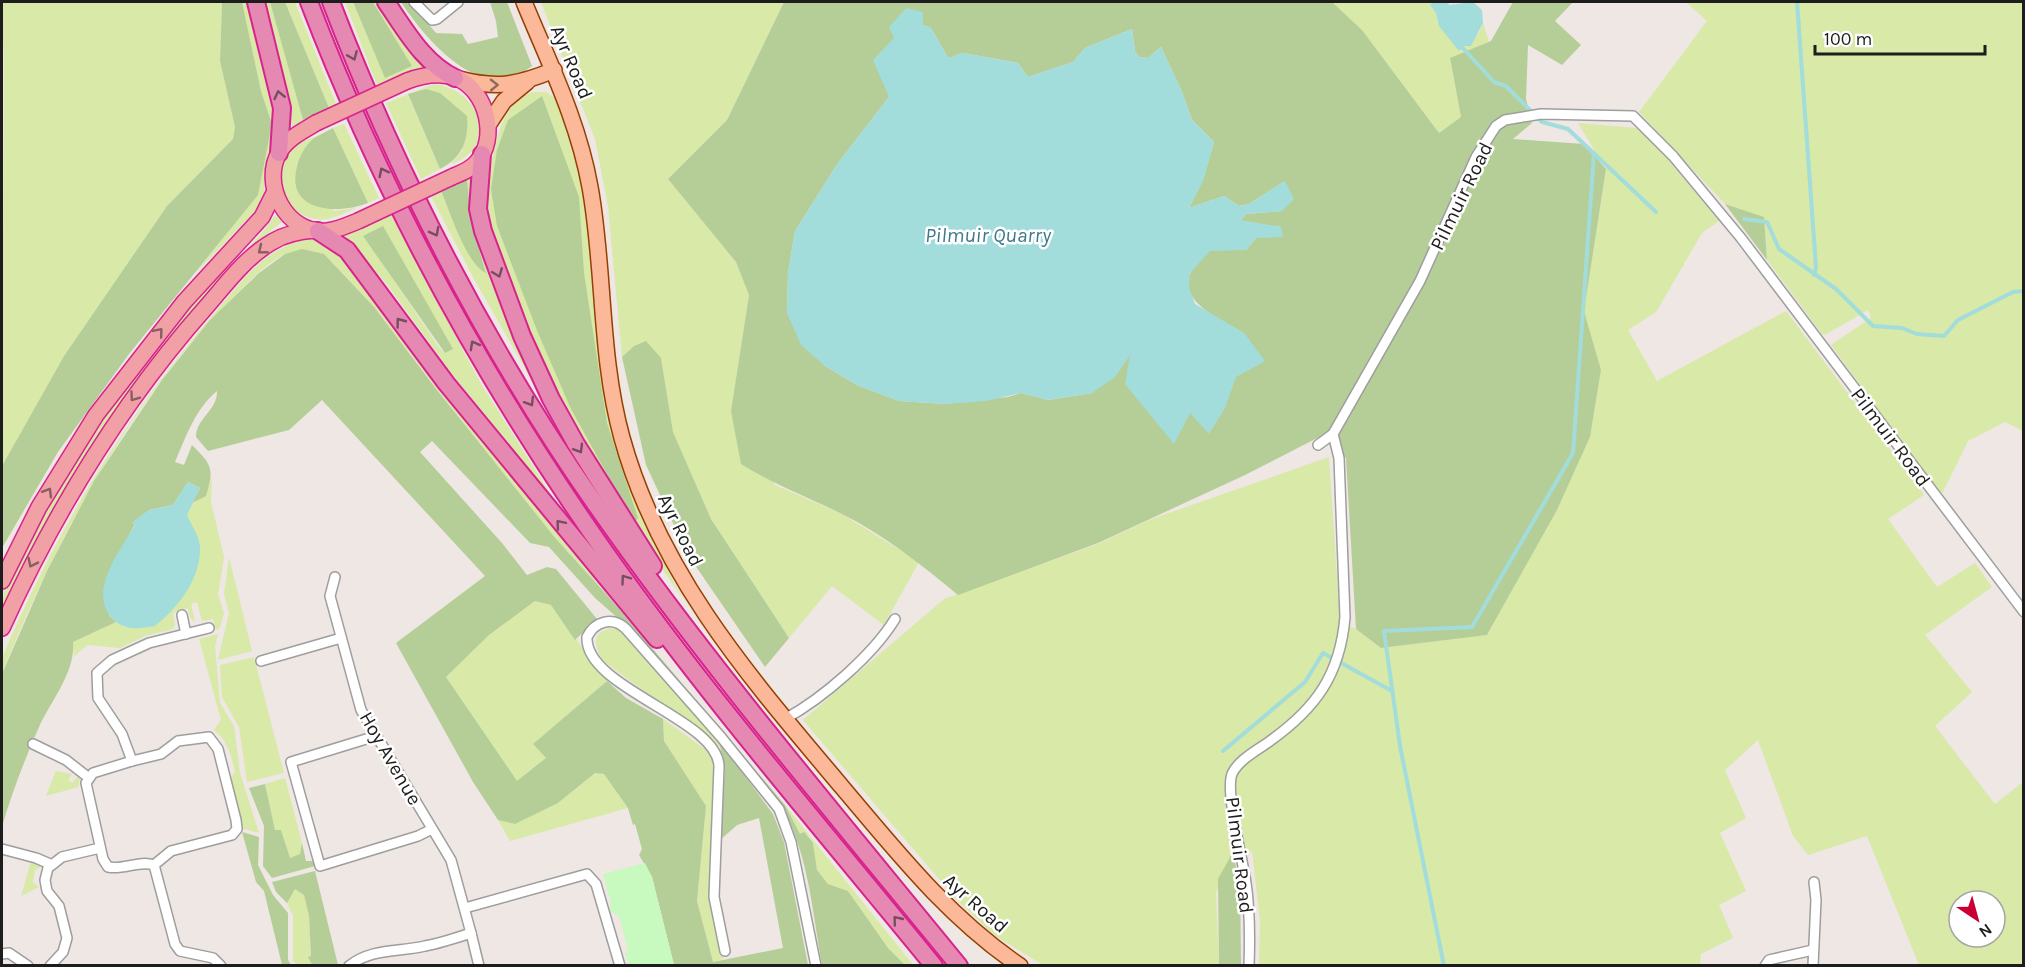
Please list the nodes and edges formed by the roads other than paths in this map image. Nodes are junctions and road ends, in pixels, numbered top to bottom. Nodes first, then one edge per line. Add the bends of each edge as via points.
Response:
1 (256, 2) edge
2 (309, 2) edge
3 (331, 2) edge
4 (386, 2) edge
5 (414, 2) edge
6 (458, 2) edge
7 (524, 2) edge
8 (554, 70) junction
9 (457, 78) junction
10 (530, 80) junction
11 (488, 125) junction
12 (279, 153) junction
13 (482, 154) junction
14 (274, 192) junction
15 (317, 230) junction
16 (1333, 434) junction
17 (1318, 444) dead end
18 (335, 577) dead end
19 (2, 580) edge
20 (2024, 612) edge
21 (182, 615) dead end
22 (895, 619) dead end
23 (2, 628) edge
24 (209, 628) dead end
25 (186, 634) junction
26 (341, 638) junction
27 (261, 661) dead end
28 (785, 719) junction
29 (376, 736) junction
30 (33, 744) dead end
31 (132, 761) junction
32 (777, 774) junction
33 (89, 778) junction
34 (432, 829) junction
35 (100, 848) junction
36 (2, 849) edge
37 (50, 864) junction
38 (154, 865) junction
39 (1814, 882) dead end
40 (465, 908) junction
41 (471, 933) junction
42 (1813, 950) junction
43 (725, 951) dead end
44 (2, 954) edge
45 (205, 956) junction
46 (28, 966) edge
47 (50, 966) edge
48 (201, 966) edge
49 (221, 966) edge
50 (350, 966) edge
51 (479, 966) edge
52 (620, 966) edge
53 (816, 966) edge
54 (934, 966) edge
55 (961, 966) edge
56 (1020, 966) edge
57 (1249, 966) edge
58 (1765, 966) edge
59 (1813, 966) edge

12 -> 1 highway via 282,108
32 -> 2 highway via 604,551 498,388 360,128
3 -> 55 highway via 385,134 432,227 555,444 683,625
4 - 9 highway via 425,55 443,72
5 - 6 street via 432,20
7 - 8 main road, Ayr Road
8 - 10 main road
8 - 28 main road, Ayr Road via 579,135 586,168 609,379 621,437 639,491 696,604
9 -> 10 main road via 496,86
9 - 11 highway via 480,102
9 - 12 highway, bridge via 427,75 406,81 316,123 289,140
10 - 11 main road via 504,101
11 - 13 highway
12 - 14 highway via 272,172
13 - 15 highway, bridge via 467,170 358,221 337,229
13 -> 55 highway via 481,220 522,336 550,399 576,444 668,587 897,875
14 - 15 highway via 287,213
19 -> 14 highway via 39,507 96,415 184,302 262,217
15 -> 23 highway via 281,237 260,251 170,349 76,483
32 -> 15 highway via 668,654 539,498 446,383 347,250
16 - 17 street
16 - 20 street, Pilmuir Road via 1420,281 1476,157 1496,126 1505,120 1541,114 1634,116 1741,238
16 - 57 street, Pilmuir Road via 1339,458 1343,642 1335,668 1299,720 1250,755 1232,775 1231,792 1247,884
18 - 26 street, Hoy Avenue via 330,596
21 - 25 street
22 - 28 street via 881,642 865,657
24 - 25 street
25 - 31 street via 149,643 112,660 97,673 98,698 122,734
26 - 27 street
26 - 29 street, Hoy Avenue via 361,710
28 - 56 main road, Ayr Road via 919,879 970,928
29 - 34 street, Hoy Avenue
29 - 34 street via 291,762 320,866
30 - 33 street via 66,760
31 - 33 street via 93,773
31 - 38 street via 161,754 178,741 209,737 218,749 236,820 237,829 232,836 171,851
54 -> 32 highway
33 - 35 street via 87,791
34 - 40 street, Hoy Avenue via 451,860
35 - 37 street via 62,857
35 - 38 street via 108,867
36 - 37 street
37 - 47 street via 45,880 47,891 59,906 67,944
38 - 45 street via 175,944 180,951
39 - 42 street
40 - 41 street, Hoy Avenue
40 - 52 street via 587,874 596,884
41 - 50 street via 423,947 391,950 358,959
41 - 51 street, Hoy Avenue
42 - 58 street via 1769,960
42 - 59 street
43 - 53 street via 714,897 717,752 692,729 622,685 600,663 589,648 587,636 605,622 616,621 626,629 779,809 791,842
44 - 46 street via 9,953
45 - 48 street
45 - 49 street

